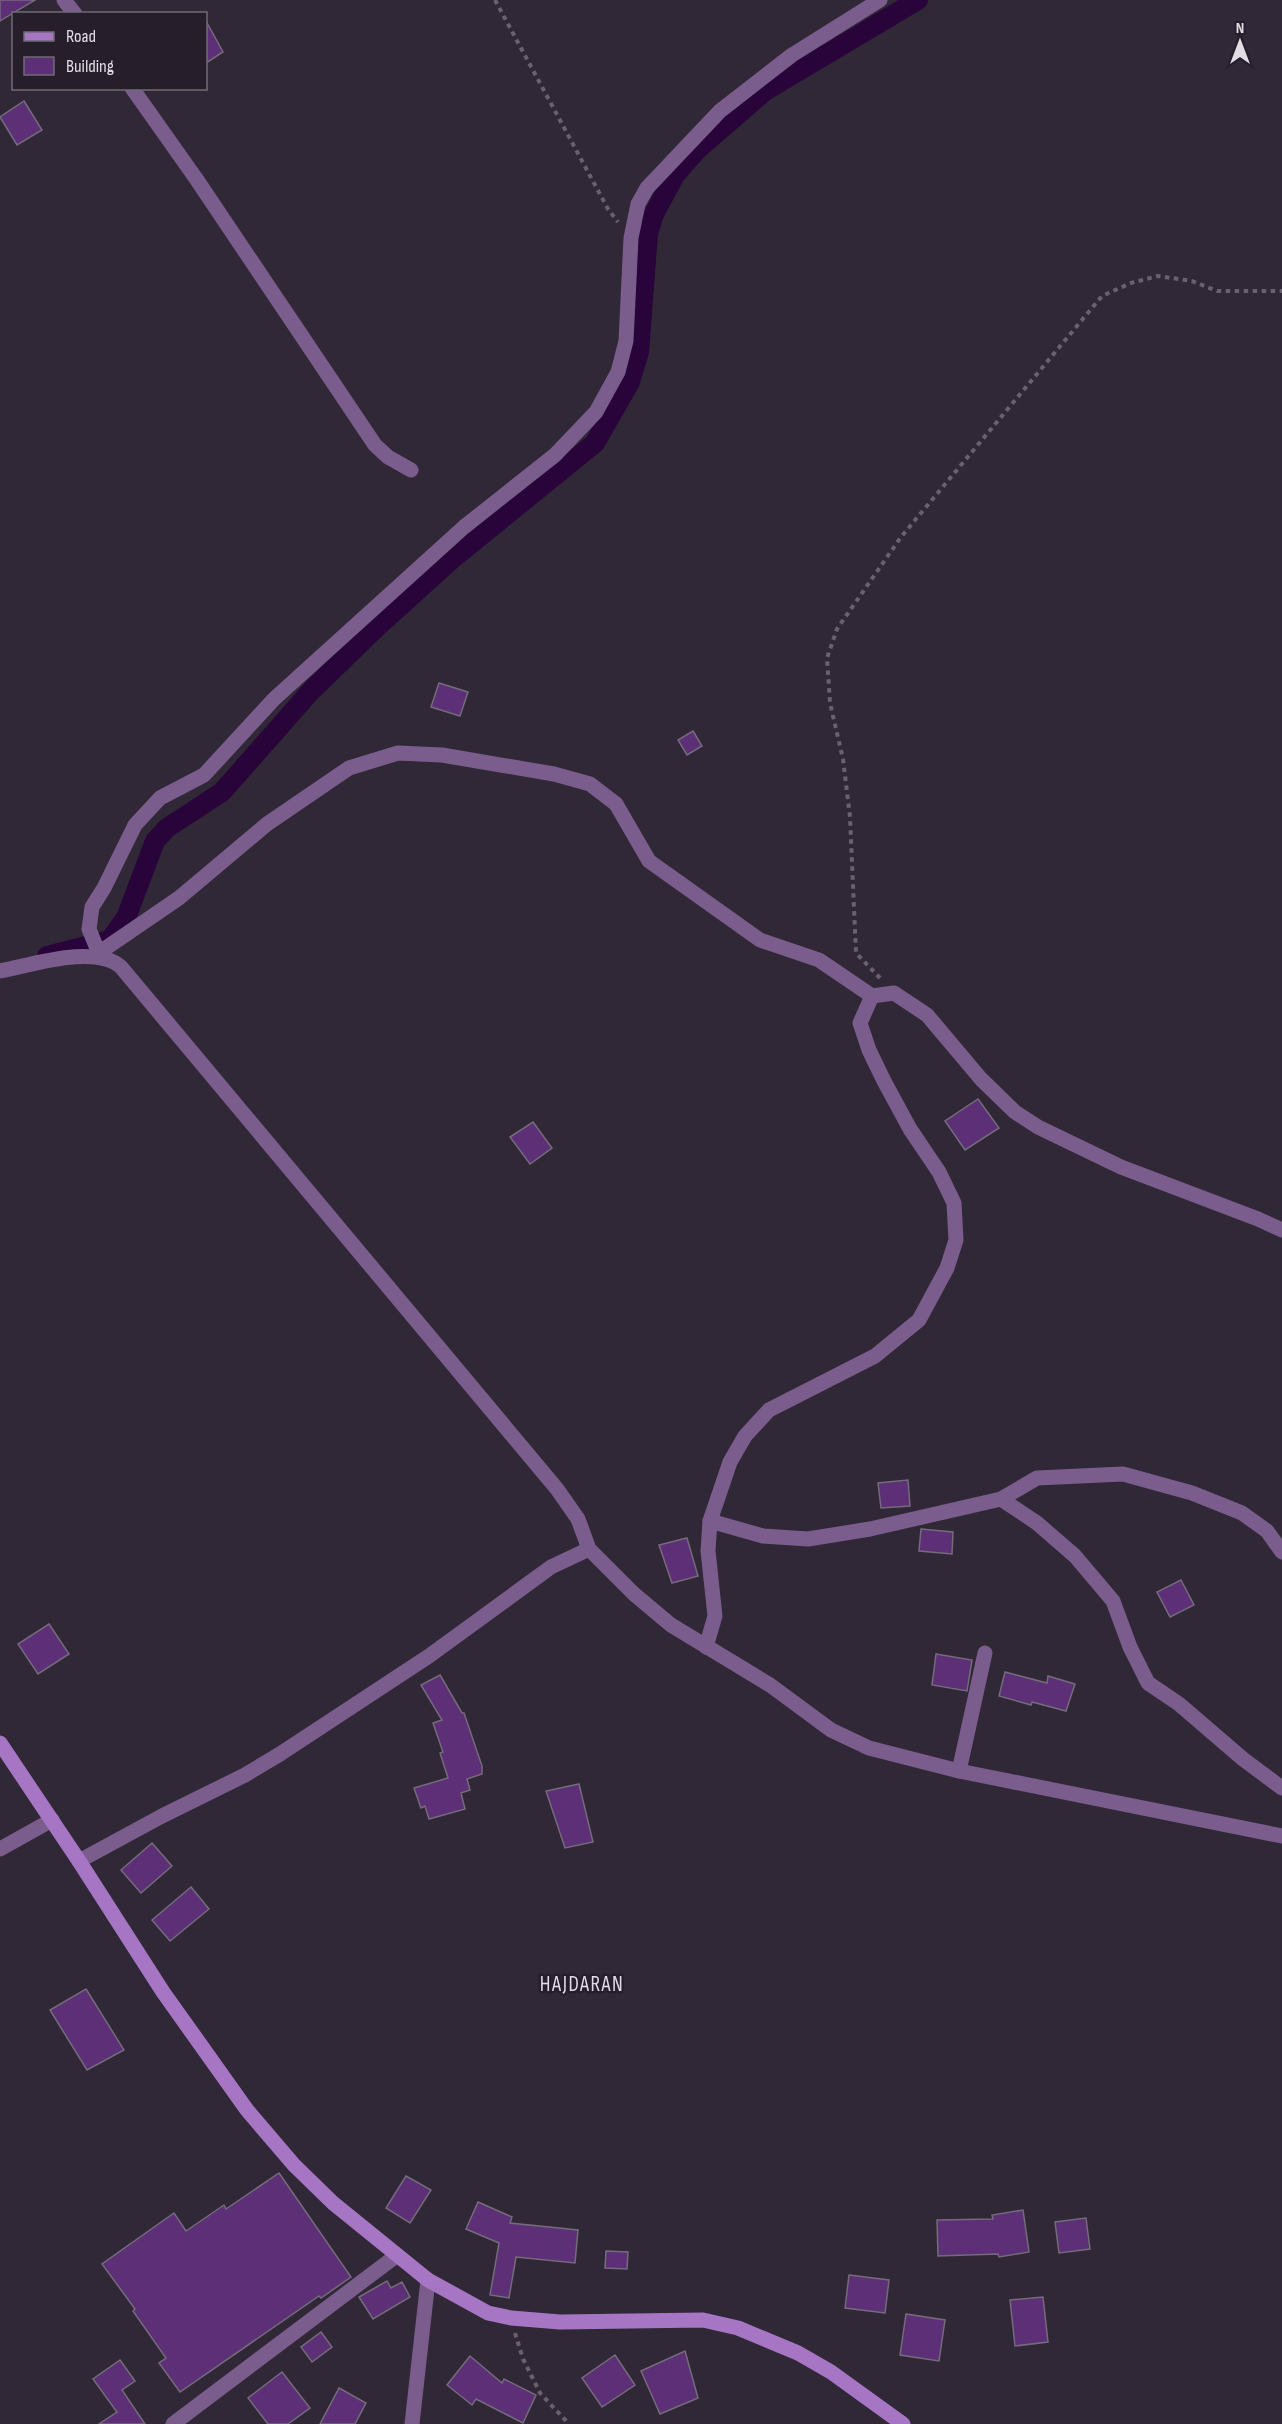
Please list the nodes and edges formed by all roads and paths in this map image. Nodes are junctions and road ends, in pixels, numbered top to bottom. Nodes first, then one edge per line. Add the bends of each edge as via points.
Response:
1 (64, 0) edge
2 (495, 0) edge
3 (880, 0) edge
4 (73, 12) edge
5 (133, 90) edge
6 (631, 238) junction
7 (1282, 291) edge
8 (411, 470) dead end
9 (98, 952) junction
10 (0, 971) edge
11 (894, 993) junction
12 (872, 996) junction
13 (1282, 1230) edge
14 (1001, 1499) junction
15 (710, 1521) junction
16 (589, 1549) junction
17 (1282, 1552) edge
18 (705, 1647) junction
19 (985, 1653) dead end
20 (0, 1743) edge
21 (959, 1771) junction
22 (1282, 1788) edge
23 (52, 1820) junction
24 (1282, 1836) edge
25 (0, 1849) edge
26 (79, 1861) junction
27 (396, 2256) junction
28 (428, 2280) junction
29 (511, 2318) junction
30 (173, 2424) edge
31 (412, 2424) edge
32 (568, 2424) edge
33 (903, 2424) edge

1 - 4 street
2 - 6 path via 608,209
3 - 6 street via 792,55 720,111 647,188 638,204
5 - 8 street via 375,445
6 - 9 street via 626,341 618,372 596,412 555,455 464,527 274,699 204,775 160,798 135,825 92,907 89,928
7 - 11 path via 1217,291 1192,281 1158,276 1102,296 901,537 837,629 827,658 830,704 843,759 850,817 856,953
9 - 10 street
9 - 12 street via 179,898 267,824 349,768 398,753 442,755 590,784 616,804 649,861 760,940 819,960
9 - 16 street via 114,961 136,983 557,1489 578,1519
11 - 12 street
11 - 13 street via 927,1015 981,1079 1015,1112 1038,1127 1121,1167
12 - 15 street via 860,1023 869,1050 954,1203 956,1240 947,1268 919,1320 875,1356 770,1410 745,1436 730,1462
14 - 15 street via 808,1539 762,1536
14 - 17 street via 1037,1478 1123,1474 1192,1493 1242,1513 1267,1531
14 - 22 street via 1075,1556 1113,1601 1148,1683
15 - 18 street via 708,1551 715,1616
16 - 18 street via 634,1594
16 - 26 street via 551,1567 429,1656 280,1754
18 - 21 street via 770,1685 831,1730 869,1748
19 - 21 street
20 - 23 main road
21 - 24 street
23 - 25 street
23 - 26 main road
26 - 27 main road via 163,1992 247,2110 333,2204
27 - 28 main road
27 - 30 street
28 - 29 main road via 488,2313
28 - 31 street
29 - 32 path via 540,2393
29 - 33 main road via 560,2322 703,2320 738,2328 798,2353 831,2372

